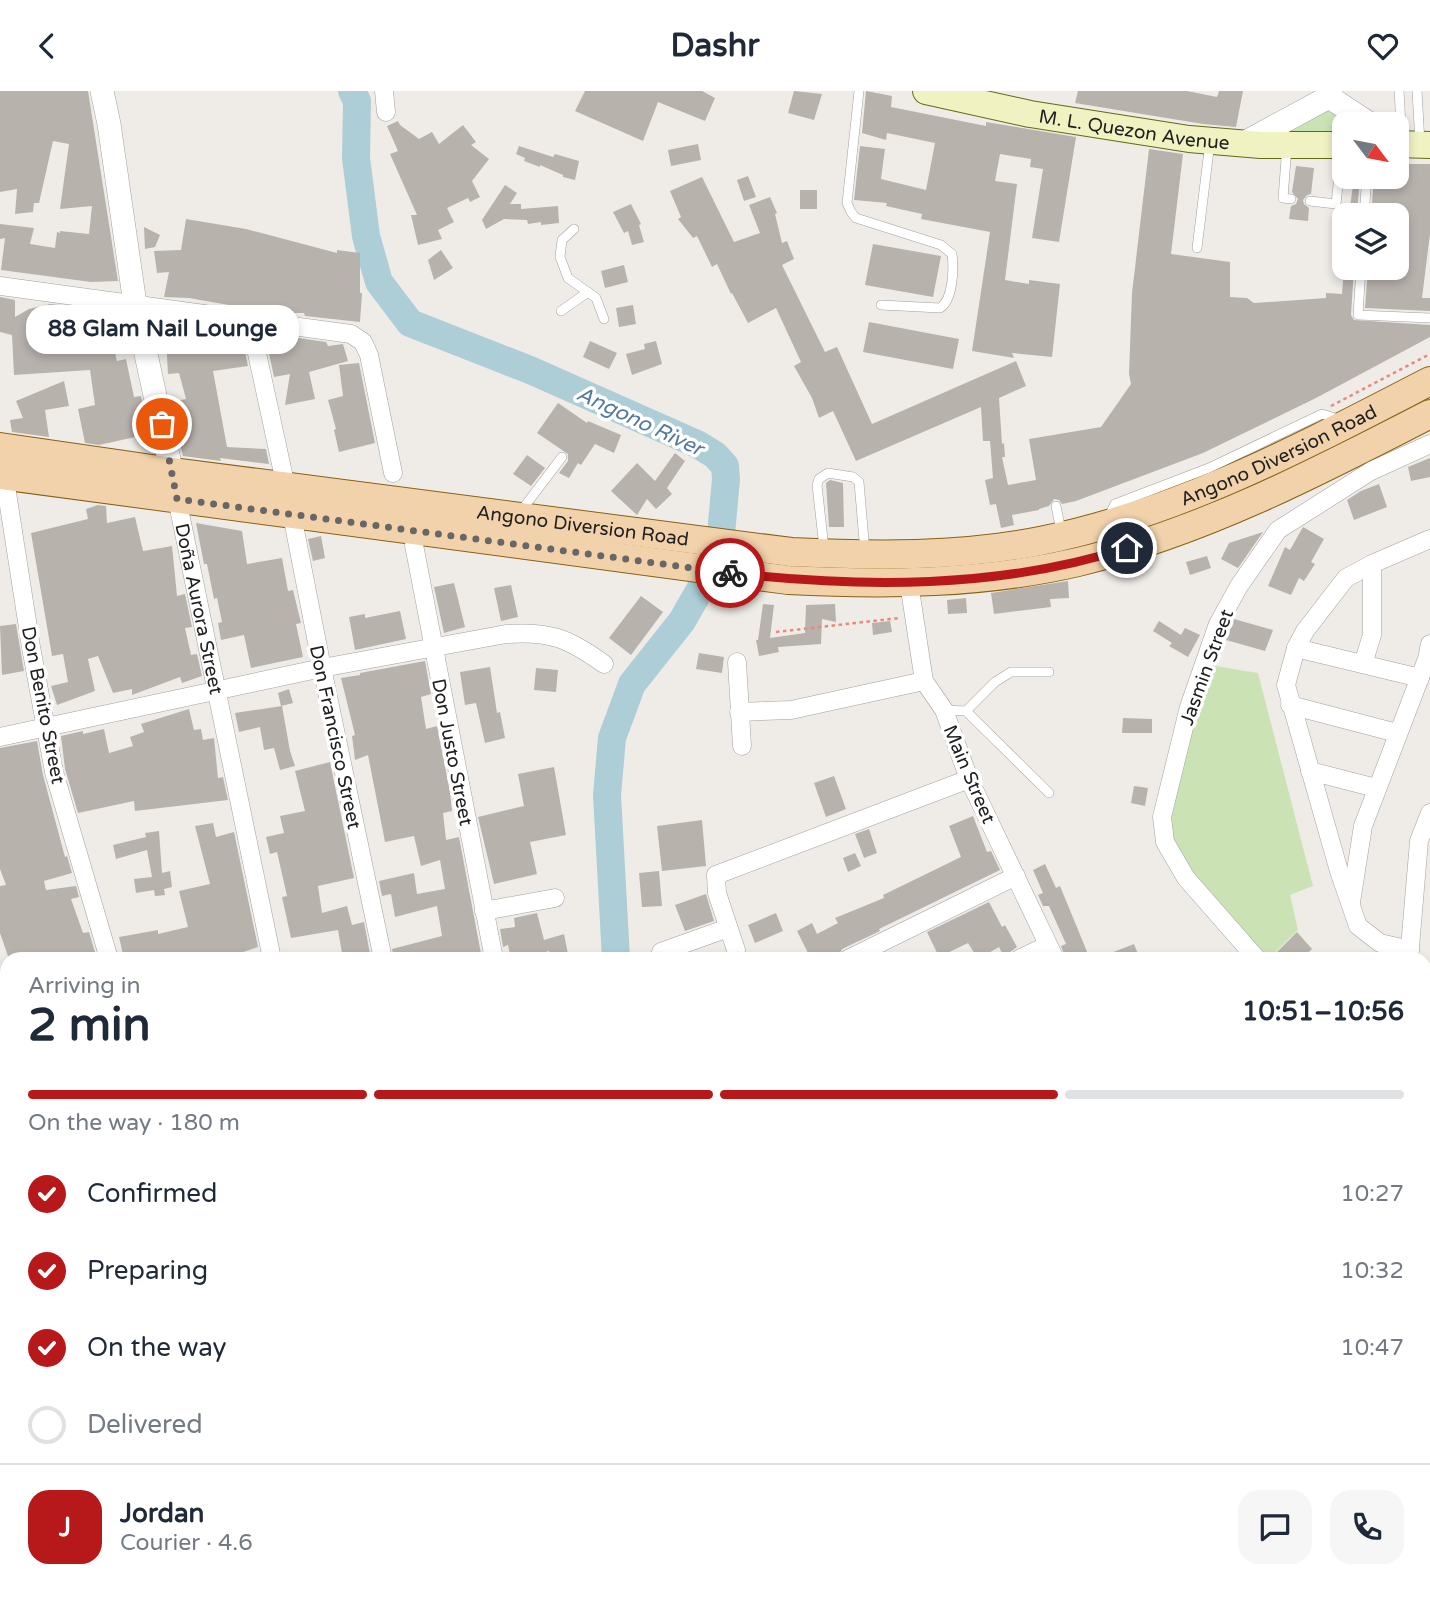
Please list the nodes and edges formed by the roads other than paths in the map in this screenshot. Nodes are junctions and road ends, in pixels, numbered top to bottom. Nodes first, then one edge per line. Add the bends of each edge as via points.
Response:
1 (102, 91) edge
2 (384, 91) edge
3 (859, 91) edge
4 (1399, 91) edge
5 (1417, 91) edge
6 (933, 92) edge
7 (1330, 94) edge
8 (386, 112) dead end
9 (1354, 112) edge
10 (1402, 112) edge
11 (1409, 133) edge
12 (1210, 141) junction
13 (1242, 143) junction
14 (1287, 145) junction
15 (1332, 145) edge
16 (1338, 189) edge
17 (1291, 199) dead end
18 (1310, 201) dead end
19 (574, 229) dead end
20 (1197, 248) dead end
21 (1360, 280) edge
22 (0, 286) edge
23 (588, 292) junction
24 (135, 304) junction
25 (881, 305) dead end
26 (561, 311) dead end
27 (1430, 318) edge
28 (604, 319) dead end
29 (250, 321) junction
30 (1430, 381) edge
31 (1430, 414) edge
32 (1348, 423) junction
33 (1430, 444) edge
34 (0, 447) edge
35 (1271, 451) junction
36 (562, 457) dead end
37 (393, 473) dead end
38 (2, 475) edge
39 (175, 486) junction
40 (286, 487) junction
41 (1056, 506) dead end
42 (292, 515) junction
43 (517, 516) junction
44 (1062, 536) junction
45 (1430, 539) edge
46 (414, 545) dead end
47 (664, 551) junction
48 (825, 554) junction
49 (865, 554) junction
50 (908, 554) junction
51 (1068, 564) junction
52 (1372, 564) junction
53 (790, 566) junction
54 (909, 583) junction
55 (1430, 644) edge
56 (432, 647) junction
57 (1296, 648) junction
58 (737, 662) dead end
59 (604, 664) dead end
60 (1363, 664) junction
61 (322, 668) junction
62 (1049, 672) dead end
63 (1420, 678) junction
64 (924, 681) junction
65 (217, 690) junction
66 (1290, 705) junction
67 (944, 710) junction
68 (966, 711) junction
69 (739, 712) junction
70 (45, 727) junction
71 (1397, 733) junction
72 (0, 737) edge
73 (743, 746) dead end
74 (1310, 771) junction
75 (970, 779) junction
76 (1376, 788) junction
77 (1049, 793) dead end
78 (1430, 813) edge
79 (1016, 876) junction
80 (555, 898) dead end
81 (1351, 905) junction
82 (484, 911) junction
83 (728, 927) junction
84 (736, 950) dead end
85 (107, 952) edge
86 (271, 952) edge
87 (382, 952) edge
88 (493, 952) edge
89 (661, 952) dead end
90 (862, 952) edge
91 (1051, 952) edge
92 (1251, 952) edge
93 (1404, 952) edge
94 (1409, 952) edge

1 - 24 street, Doña Aurora Street
2 - 8 street
3 - 25 lane via 847,203 850,212 856,218 942,245 952,254 946,305
4 - 10 lane
5 - 11 lane
6 - 12 main road, M. L. Quezon Avenue via 1030,114
7 - 9 street
7 - 13 street
12 - 13 main road, M. L. Quezon Avenue
12 - 20 lane
13 - 14 main road, M. L. Quezon Avenue
14 - 15 main road, M. L. Quezon Avenue
14 - 17 lane via 1283,198
16 - 18 lane via 1336,204
19 - 23 lane via 562,240 560,257 568,278
21 - 27 lane via 1358,315
22 - 24 street
23 - 26 lane
23 - 28 lane via 597,298
24 - 29 street
24 - 39 street, Doña Aurora Street
29 - 37 street via 351,334 363,342
29 - 40 street
30 - 32 main road, Angono Diversion Road
31 - 51 main road, Angono Diversion Road via 1261,497 1167,534
32 - 35 main road, Angono Diversion Road
32 - 35 lane via 1322,414
33 - 92 street, Jasmin Street via 1371,471 1278,530 1218,624 1189,707 1163,817 1165,842 1186,878
34 - 38 street, Don Benito Street
34 - 39 main road, Angono Diversion Road
35 - 44 main road, Angono Diversion Road via 1104,526
36 - 43 lane
38 - 39 main road, Angono Diversion Road
38 - 70 street, Don Benito Street
39 - 40 main road, Angono Diversion Road
39 - 42 main road, Angono Diversion Road
39 - 65 street, Doña Aurora Street
40 - 43 main road, Angono Diversion Road
41 - 44 lane
42 - 47 main road, Angono Diversion Road
42 - 61 street, Don Francisco Street
43 - 47 main road, Angono Diversion Road
44 - 50 main road, Angono Diversion Road via 1004,547
44 - 51 main road
45 - 52 street
46 - 56 street, Don Justo Street
47 - 53 main road, Angono Diversion Road
48 - 49 main road, Angono Diversion Road
48 - 49 lane via 817,485 828,473 859,482
48 - 53 main road, Angono Diversion Road
49 - 50 main road, Angono Diversion Road
50 - 54 main road
51 - 54 main road, Angono Diversion Road
52 - 57 street via 1346,578
52 - 60 street via 1372,635
53 - 54 main road, Angono Diversion Road
54 - 64 street, Main Street
55 - 63 street
56 - 59 street via 529,632 578,645
56 - 61 street
56 - 82 street, Don Justo Street
57 - 60 street
57 - 66 street via 1286,685
58 - 69 street
60 - 63 street
61 - 65 street
61 - 87 street, Don Francisco Street
62 - 68 lane via 1011,672
63 - 71 street
64 - 67 street, Main Street
64 - 69 street via 791,710
65 - 70 street
65 - 86 street, Doña Aurora Street
66 - 71 street
66 - 74 street
67 - 68 lane
67 - 75 street, Main Street
68 - 77 lane
69 - 73 street
70 - 72 street
70 - 85 street, Don Benito Street
71 - 76 street
74 - 76 street
74 - 81 street
75 - 79 street, Main Street
75 - 83 street via 716,875
76 - 81 street via 1363,826
78 - 94 street via 1419,841
79 - 90 street
79 - 91 street, Main Street
80 - 82 street
81 - 93 street via 1359,926 1370,936
82 - 88 street, Don Justo Street
83 - 84 street
83 - 89 street

